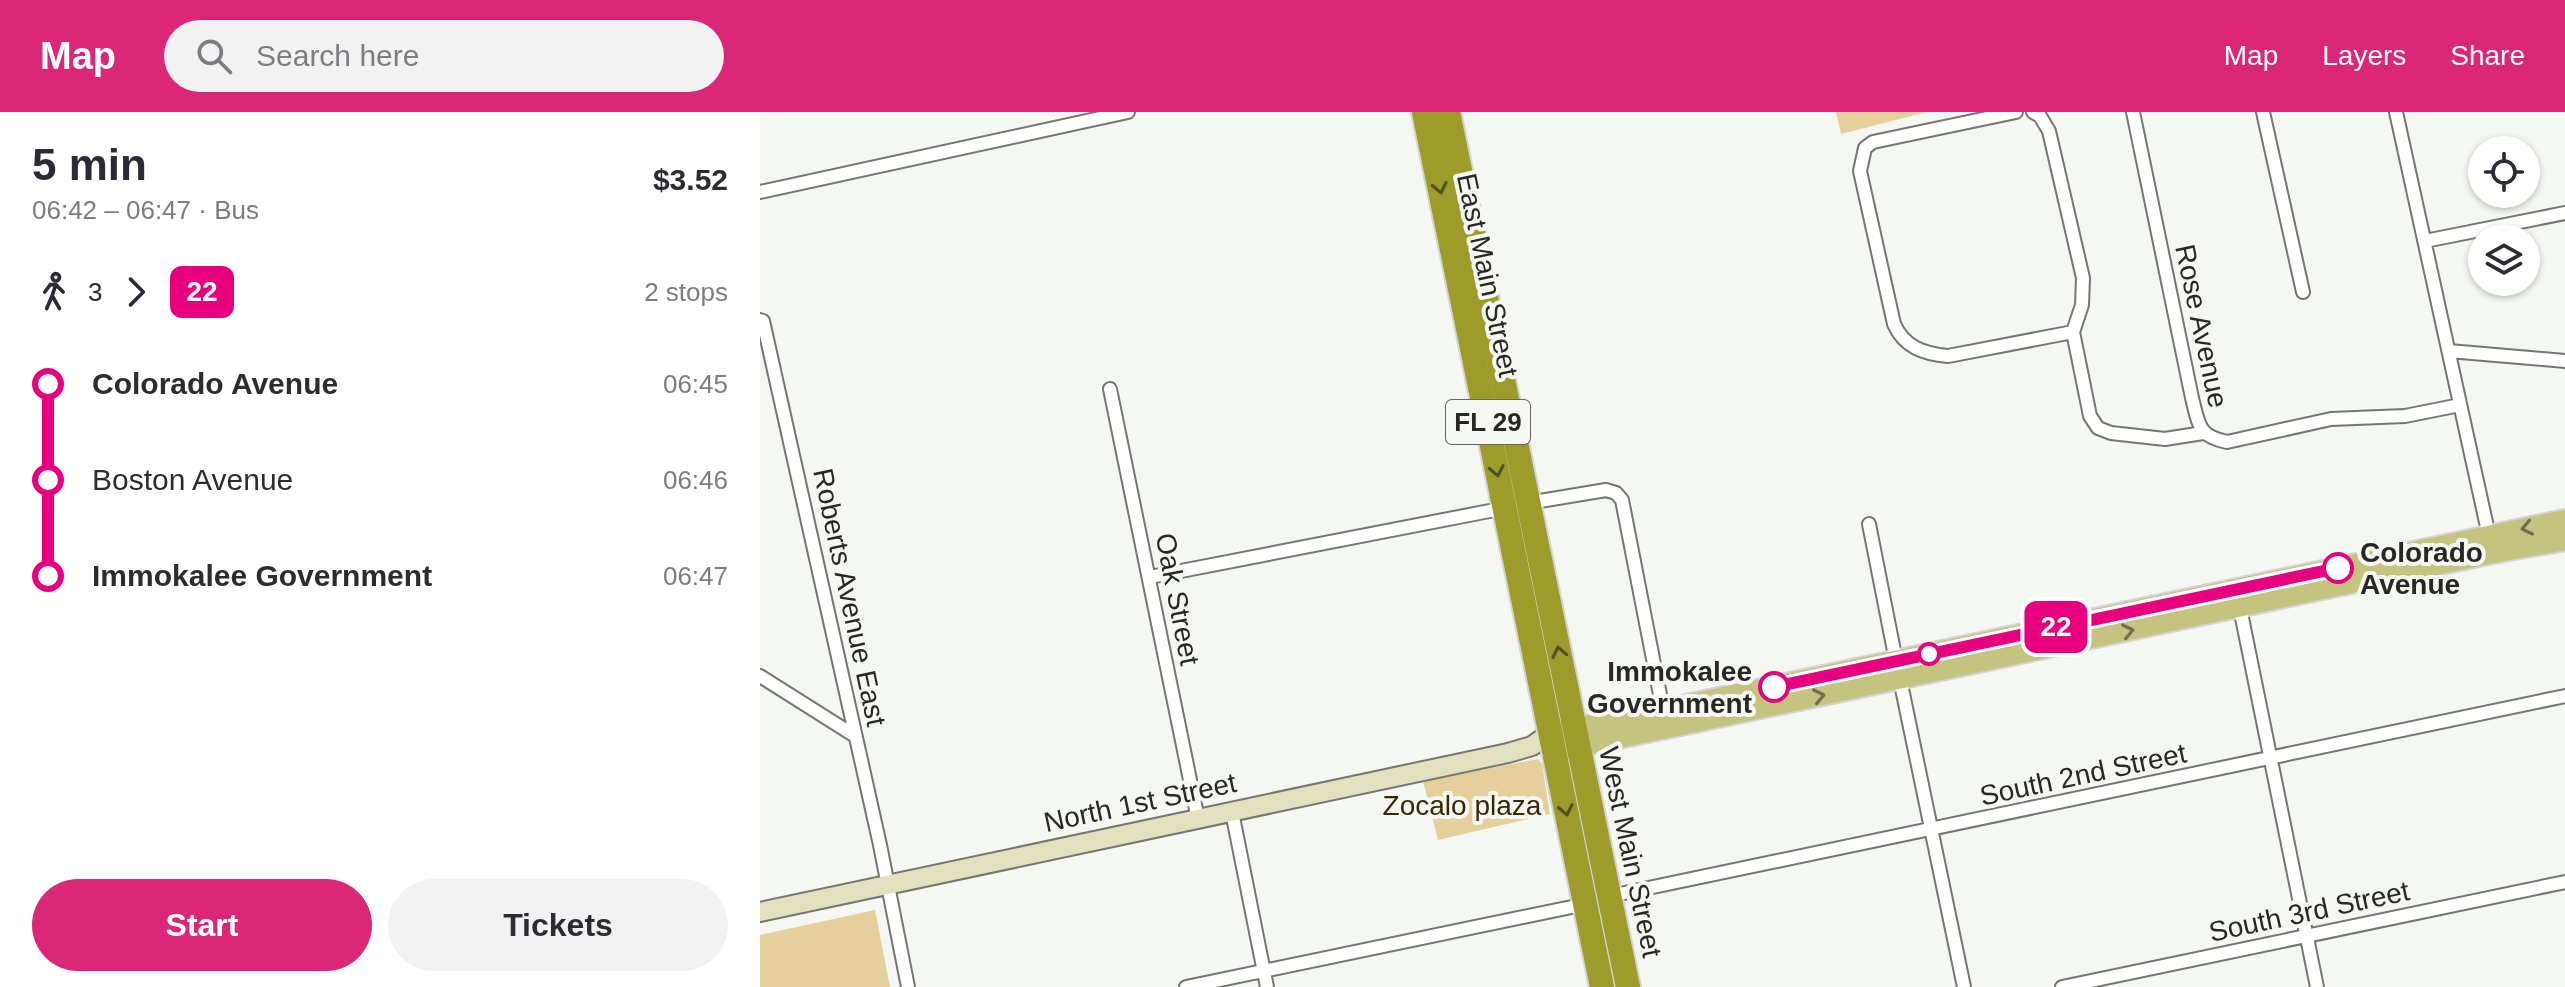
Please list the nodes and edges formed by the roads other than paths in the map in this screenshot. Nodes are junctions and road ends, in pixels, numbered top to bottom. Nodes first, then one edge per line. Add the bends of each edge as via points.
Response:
1 (1128, 112) edge
2 (1424, 112) edge
3 (1448, 112) edge
4 (2016, 112) edge
5 (2033, 112) edge
6 (2133, 112) edge
7 (2263, 112) edge
8 (2396, 112) edge
9 (760, 192) edge
10 (2565, 213) edge
11 (2425, 241) junction
12 (2303, 292) dead end
13 (762, 321) edge
14 (2073, 332) junction
15 (2449, 351) junction
16 (2565, 361) edge
17 (1110, 389) dead end
18 (2460, 405) junction
19 (2203, 433) junction
20 (1516, 506) junction
21 (2565, 520) edge
22 (1869, 524) dead end
23 (2565, 540) edge
24 (2491, 544) junction
25 (1150, 577) junction
26 (2238, 598) junction
27 (1898, 670) junction
28 (760, 676) edge
29 (2565, 696) edge
30 (1736, 704) junction
31 (1663, 710) junction
32 (855, 736) junction
33 (1577, 737) junction
34 (1545, 744) junction
35 (2271, 758) junction
36 (1232, 812) junction
37 (1198, 819) junction
38 (1932, 830) junction
39 (2565, 882) edge
40 (888, 884) junction
41 (1610, 896) junction
42 (1586, 904) junction
43 (760, 912) edge
44 (2307, 937) junction
45 (1264, 970) junction
46 (908, 987) edge
47 (1186, 987) edge
48 (1267, 987) edge
49 (1602, 987) edge
50 (1628, 987) edge
51 (1964, 987) edge
52 (2062, 987) edge
53 (2317, 987) edge

1 - 9 street
2 -> 20 highway, East Main Street / FL 29
3 - 20 highway, East Main Street / FL 29
4 - 14 street via 1865,148 1860,171 1894,324 1912,347 1948,356
5 - 14 street via 2049,131 2083,278
6 - 19 street, Rose Avenue
7 - 12 street
8 - 11 street
10 - 11 street
11 - 15 street
13 - 32 street, Roberts Avenue East
14 - 19 street via 2090,416 2098,428 2165,439
15 - 16 street
15 - 18 street
17 - 25 street, Oak Street
18 - 19 street, Rose Avenue via 2405,416 2331,419 2227,442
18 - 24 street
20 - 25 street
20 - 31 street via 1594,490 1616,493 1622,500
33 -> 20 highway, East Main Street / FL 29
20 - 34 highway, East Main Street / FL 29
21 -> 24 main road
22 - 27 street
23 - 24 main road
24 - 26 main road
25 - 37 street, Oak Street
26 - 27 main road
26 - 35 street
27 - 30 main road
27 - 38 street
28 - 32 street
29 - 35 street, South 2nd Street
30 - 31 main road
30 - 33 main road
31 - 33 main road
32 - 40 street, Roberts Avenue East
33 - 34 main road
33 - 41 highway, West Main Street / FL 29
34 - 36 street, North 1st Street
34 -> 42 highway, West Main Street / FL 29
35 - 38 street, South 2nd Street
35 - 44 street
36 - 37 street, North 1st Street
36 - 45 street
37 - 40 street, North 1st Street
38 - 41 street, South 2nd Street
38 - 51 street
39 - 44 street, South 3rd Street
40 - 43 street, North 1st Street
40 - 46 street, Roberts Avenue East
41 - 50 highway, West Main Street / FL 29
42 - 45 street
42 - 49 highway, West Main Street / FL 29
44 - 52 street, South 3rd Street
44 - 53 street
45 - 47 street
45 - 48 street

